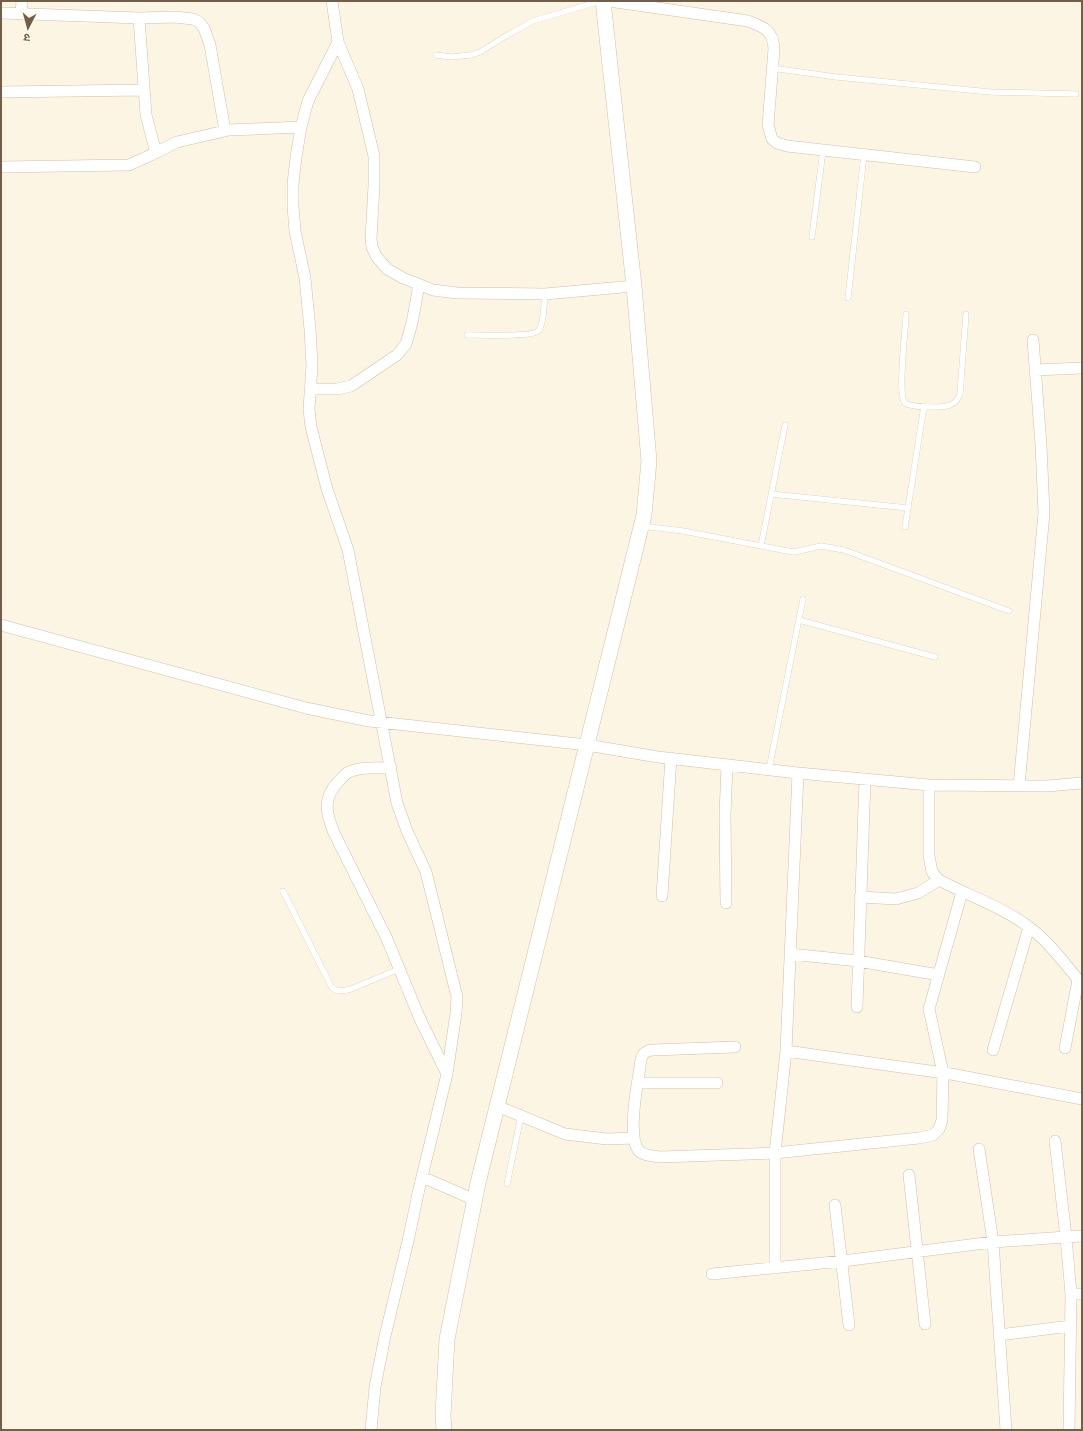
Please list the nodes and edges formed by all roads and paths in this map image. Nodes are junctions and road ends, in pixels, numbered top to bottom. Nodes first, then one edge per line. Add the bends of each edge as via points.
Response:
1 (22, 1) edge
2 (332, 1) edge
3 (602, 1) edge
4 (609, 1) edge
5 (1, 13) edge
6 (21, 13) junction
7 (139, 18) junction
8 (338, 42) junction
9 (436, 55) dead end
10 (772, 68) junction
11 (144, 90) junction
12 (1, 92) edge
13 (1076, 94) dead end
14 (301, 127) junction
15 (225, 131) junction
16 (823, 150) junction
17 (156, 153) junction
18 (864, 155) junction
19 (1, 167) edge
20 (975, 168) dead end
21 (812, 237) dead end
22 (419, 285) junction
23 (634, 286) junction
24 (545, 294) junction
25 (848, 298) dead end
26 (906, 314) dead end
27 (966, 314) dead end
28 (467, 335) dead end
29 (1033, 340) dead end
30 (1082, 368) edge
31 (1035, 370) junction
32 (311, 389) junction
33 (924, 406) junction
34 (785, 425) dead end
35 (771, 494) junction
36 (908, 508) junction
37 (641, 526) junction
38 (905, 527) dead end
39 (761, 546) junction
40 (804, 600) dead end
41 (1009, 611) dead end
42 (799, 620) junction
43 (1, 625) edge
44 (935, 657) dead end
45 (383, 722) junction
46 (587, 745) junction
47 (671, 758) junction
48 (727, 764) junction
49 (391, 768) junction
50 (769, 769) junction
51 (798, 773) junction
52 (865, 779) junction
53 (1082, 783) edge
54 (929, 785) junction
55 (1019, 786) junction
56 (939, 880) junction
57 (283, 891) dead end
58 (962, 892) junction
59 (662, 896) dead end
60 (860, 897) junction
61 (726, 903) dead end
62 (1029, 927) junction
63 (790, 954) junction
64 (858, 961) junction
65 (399, 969) junction
66 (939, 975) junction
67 (1080, 982) edge
68 (857, 1007) dead end
69 (735, 1047) dead end
70 (1065, 1048) dead end
71 (993, 1050) dead end
72 (786, 1052) junction
73 (943, 1073) junction
74 (447, 1074) junction
75 (638, 1083) junction
76 (717, 1083) dead end
77 (1082, 1099) edge
78 (497, 1106) junction
79 (521, 1116) junction
80 (634, 1138) junction
81 (1055, 1141) dead end
82 (979, 1149) dead end
83 (775, 1153) junction
84 (909, 1175) dead end
85 (429, 1180) dead end
86 (507, 1184) dead end
87 (475, 1200) junction
88 (835, 1204) dead end
89 (1082, 1236) edge
90 (1066, 1237) junction
91 (993, 1242) junction
92 (918, 1252) junction
93 (843, 1261) junction
94 (775, 1268) junction
95 (712, 1274) dead end
96 (1076, 1294) edge
97 (925, 1324) dead end
98 (849, 1325) dead end
99 (1070, 1326) junction
100 (999, 1335) junction
101 (371, 1430) edge
102 (444, 1430) edge
103 (1006, 1430) edge
104 (1069, 1430) edge

1 - 6 street
2 - 8 street
3 - 9 lane via 533,21 471,55
3 - 23 main road
4 - 10 street via 748,21 762,26 771,34 774,41
5 - 6 street
6 - 7 street
7 - 11 street
7 - 15 street via 193,19 204,28 210,45
8 - 14 street via 308,101
8 - 22 street via 358,89 374,156 372,247 376,256 388,269
10 - 13 lane via 990,92
10 - 16 street via 768,125 772,139 787,146
11 - 12 street
11 - 17 street via 146,115
14 - 15 street
14 - 32 street via 293,184 293,206 305,278 312,366
15 - 17 street via 177,142
16 - 18 street
16 - 21 lane
17 - 19 street via 129,164
18 - 20 street
18 - 25 lane
22 - 24 street via 433,290 457,293
22 - 32 street via 406,344 397,355 351,386
23 - 24 street
23 - 37 main road via 649,461
24 - 28 lane via 541,325 535,334
26 - 33 lane via 902,399 906,403
27 - 33 lane via 961,389 958,399 945,407
29 - 31 street
30 - 31 street
31 - 55 street via 1044,513
32 - 45 street via 311,427 327,489 348,550
33 - 36 lane
34 - 35 lane
35 - 36 lane
35 - 39 lane
36 - 38 lane
37 - 39 lane
37 - 46 main road
39 - 41 lane via 794,552 821,546 844,550
40 - 42 lane
42 - 44 lane
42 - 50 lane
43 - 45 street via 306,708
45 - 46 street
45 - 49 street
46 - 47 street
46 - 78 main road
47 - 48 street
47 - 59 street
48 - 50 street
48 - 61 street
49 - 65 street via 347,773 335,785 326,804 334,833 387,939
49 - 74 street via 397,803 426,872 457,997
50 - 51 street
51 - 52 street
51 - 63 street
52 - 54 street
52 - 60 street
53 - 55 street
54 - 55 street
54 - 56 street via 929,856 932,872
56 - 58 street
56 - 60 street via 918,893 896,899
57 - 65 lane via 332,988 337,991 351,989
58 - 62 street via 1006,911
58 - 66 street
60 - 64 street
62 - 67 street
62 - 71 street
63 - 64 street
63 - 72 street
64 - 66 street
64 - 68 street
65 - 74 street
66 - 73 street via 929,1009
67 - 70 street
69 - 75 street via 647,1050 641,1058
72 - 73 street
72 - 83 street
73 - 77 street
73 - 83 street via 942,1120 939,1129 933,1135
74 - 101 street via 385,1336 375,1387
75 - 76 street
75 - 80 street
78 - 79 street
78 - 87 main road
79 - 80 street via 564,1134 607,1139
79 - 86 lane
80 - 83 street via 640,1151 646,1155 660,1157
81 - 90 street
82 - 91 street
83 - 94 street
84 - 92 street
85 - 87 street
87 - 102 main road via 447,1339
88 - 93 street
89 - 90 street
90 - 91 street
90 - 96 street
91 - 92 street
91 - 100 street
92 - 93 street
92 - 97 street
93 - 94 street
93 - 98 street
94 - 95 street
96 - 99 street
99 - 100 street
99 - 104 street
100 - 103 street

